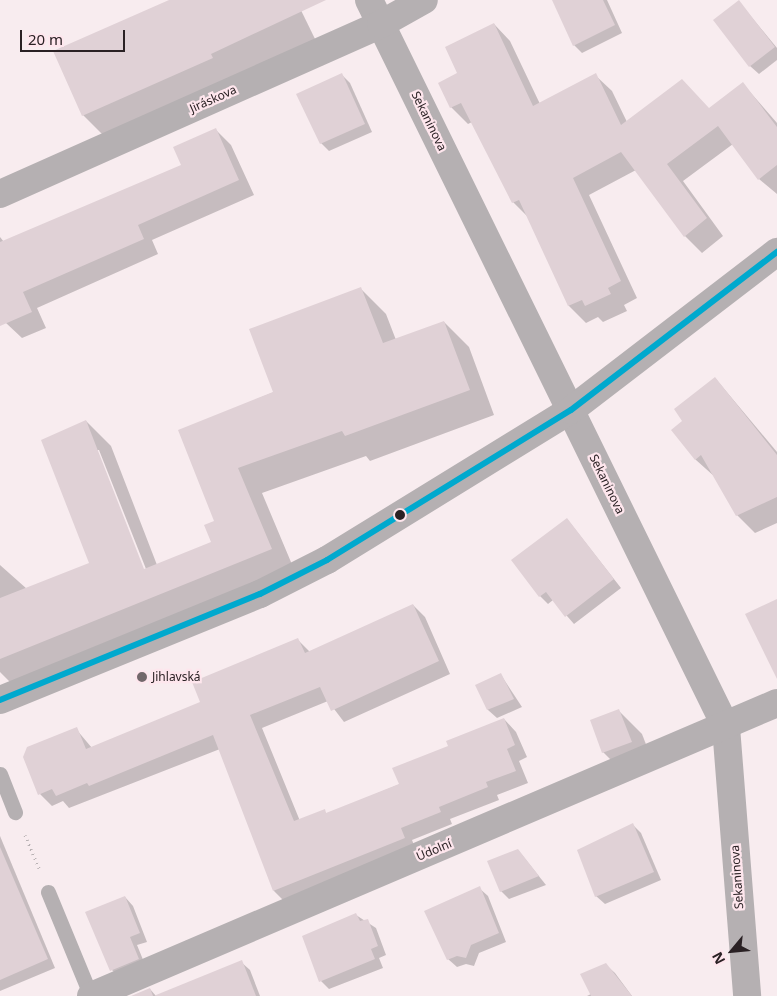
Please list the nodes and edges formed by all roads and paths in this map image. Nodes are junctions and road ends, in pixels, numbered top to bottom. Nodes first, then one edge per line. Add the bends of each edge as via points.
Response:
1 (369, 0) edge
2 (424, 0) edge
3 (381, 24) junction
4 (0, 194) edge
5 (777, 252) edge
6 (571, 410) junction
7 (0, 700) edge
8 (777, 703) edge
9 (726, 727) junction
10 (0, 774) edge
11 (15, 812) joint
12 (48, 892) joint
13 (91, 995) edge
14 (747, 996) edge

1 - 3 street, Sekaninova
2 - 3 street, Jiráskova
3 - 4 street, Jiráskova
3 - 6 street, Sekaninova
5 - 6 street
6 - 7 street via 298,576
6 - 9 street, Sekaninova
8 - 9 street, Údolní
9 - 13 street, Údolní
9 - 14 street, Sekaninova
10 - 11 lane
11 - 12 path
12 - 13 lane

